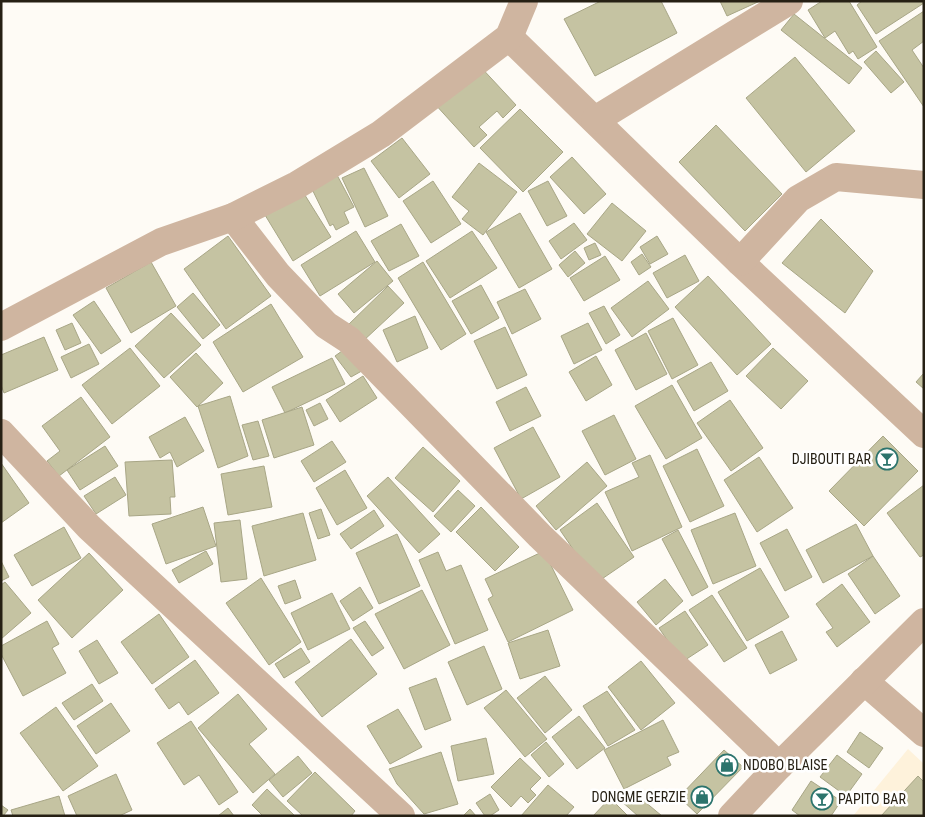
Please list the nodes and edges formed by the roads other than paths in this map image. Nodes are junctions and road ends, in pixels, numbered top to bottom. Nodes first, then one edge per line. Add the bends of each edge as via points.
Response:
1 (524, 1) edge
2 (789, 1) edge
3 (508, 37) junction
4 (595, 120) junction
5 (924, 185) edge
6 (233, 217) junction
7 (740, 262) junction
8 (1, 327) edge
9 (1, 433) edge
10 (924, 434) edge
11 (924, 622) edge
12 (864, 681) junction
13 (924, 733) edge
14 (779, 766) junction
15 (401, 816) edge
16 (732, 816) edge

1 - 3 street
2 - 4 street
3 - 4 street
3 - 6 street via 380,134 297,185
4 - 7 street
5 - 7 street via 836,176 798,199
6 - 8 street via 161,242
6 - 14 street via 278,275 326,325 349,340 540,536
7 - 10 street
9 - 15 street via 89,527
11 - 12 street
12 - 13 street
12 - 14 street
14 - 16 street

